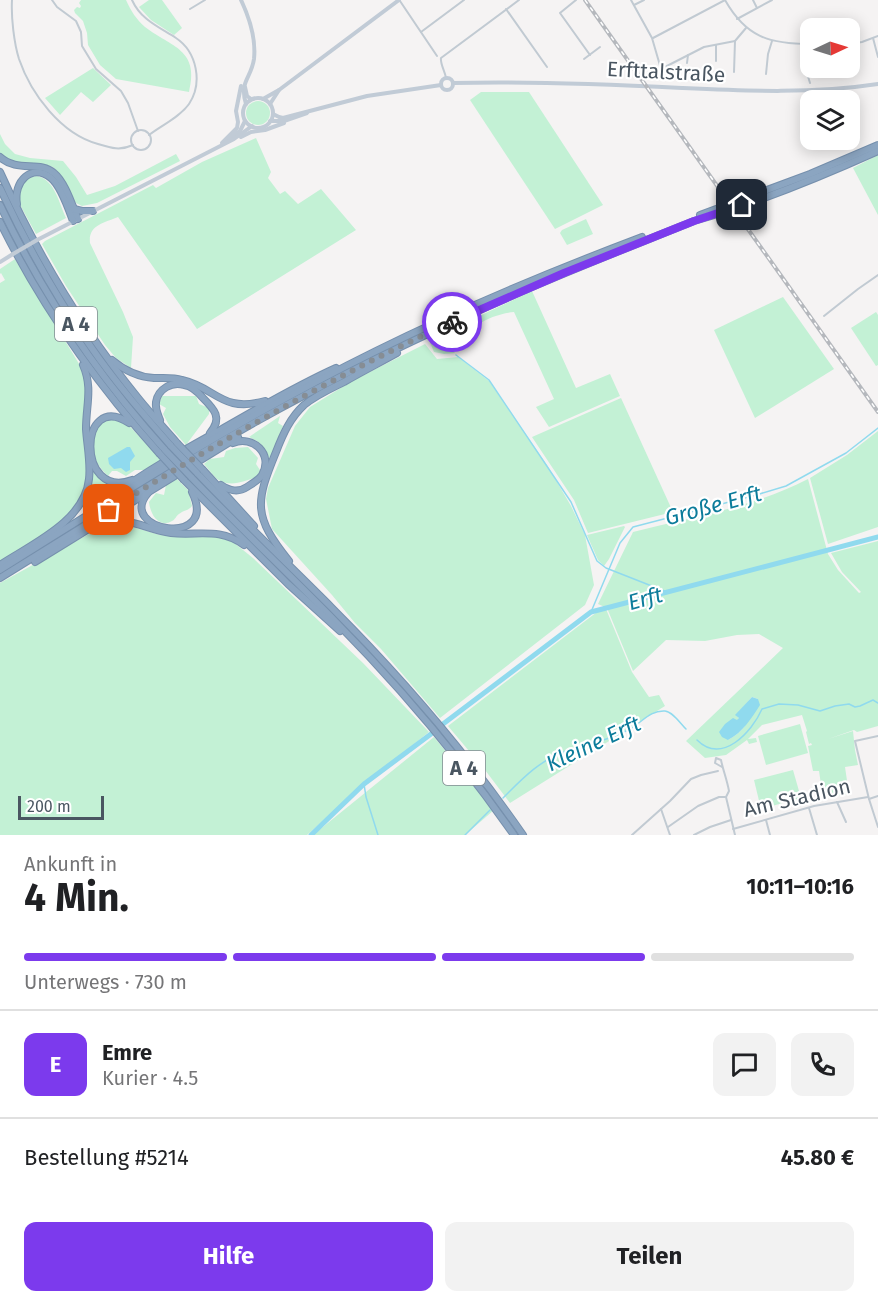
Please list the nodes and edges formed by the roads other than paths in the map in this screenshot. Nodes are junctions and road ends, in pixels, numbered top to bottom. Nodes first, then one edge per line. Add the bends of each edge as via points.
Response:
1 (12, 0) edge
2 (52, 0) edge
3 (132, 0) edge
4 (205, 0) edge
5 (241, 0) edge
6 (399, 0) edge
7 (464, 0) edge
8 (519, 0) edge
9 (576, 0) edge
10 (631, 0) edge
11 (644, 0) edge
12 (725, 0) edge
13 (753, 0) edge
14 (769, 1) edge
15 (634, 5) junction
16 (757, 8) junction
17 (190, 9) dead end
18 (506, 9) junction
19 (737, 19) junction
20 (746, 28) junction
21 (421, 32) junction
22 (878, 36) edge
23 (652, 38) junction
24 (873, 38) junction
25 (735, 41) junction
26 (772, 41) junction
27 (860, 41) edge
28 (800, 44) edge
29 (717, 45) junction
30 (600, 47) dead end
31 (590, 55) junction
32 (688, 55) junction
33 (437, 56) dead end
34 (878, 57) edge
35 (584, 59) dead end
36 (716, 61) dead end
37 (687, 63) dead end
38 (547, 67) dead end
39 (734, 72) dead end
40 (766, 74) dead end
41 (248, 75) junction
42 (446, 78) junction
43 (808, 78) edge
44 (453, 83) junction
45 (810, 83) dead end
46 (878, 84) edge
47 (441, 85) junction
48 (279, 90) junction
49 (251, 99) junction
50 (263, 99) junction
51 (246, 104) junction
52 (270, 104) junction
53 (334, 104) junction
54 (273, 114) junction
55 (290, 119) junction
56 (245, 120) junction
57 (270, 121) junction
58 (252, 126) junction
59 (138, 131) junction
60 (149, 135) junction
61 (234, 139) junction
62 (222, 143) junction
63 (133, 145) junction
64 (878, 145) edge
65 (878, 151) edge
66 (0, 157) edge
67 (0, 172) edge
68 (0, 188) edge
69 (0, 206) edge
70 (74, 209) junction
71 (93, 211) junction
72 (20, 213) junction
73 (76, 220) junction
74 (0, 223) edge
75 (0, 262) edge
76 (878, 275) edge
77 (824, 316) dead end
78 (447, 325) junction
79 (73, 346) junction
80 (103, 351) junction
81 (375, 351) junction
82 (111, 386) junction
83 (274, 398) junction
84 (268, 416) junction
85 (161, 424) junction
86 (136, 427) junction
87 (202, 439) junction
88 (224, 447) junction
89 (168, 448) junction
90 (138, 477) junction
91 (192, 477) junction
92 (214, 481) junction
93 (153, 488) junction
94 (89, 514) junction
95 (88, 529) junction
96 (259, 556) junction
97 (0, 565) edge
98 (294, 568) junction
99 (0, 570) edge
100 (302, 578) junction
101 (0, 579) edge
102 (368, 655) junction
103 (878, 736) edge
104 (722, 767) dead end
105 (718, 771) dead end
106 (878, 796) edge
107 (726, 797) junction
108 (868, 798) junction
109 (837, 802) junction
110 (809, 808) junction
111 (661, 809) junction
112 (878, 812) edge
113 (874, 814) junction
114 (731, 820) junction
115 (766, 820) junction
116 (846, 822) dead end
117 (668, 827) junction
118 (878, 827) edge
119 (734, 829) junction
120 (514, 835) edge
121 (523, 835) edge
122 (632, 835) edge
123 (670, 835) edge
124 (694, 835) edge
125 (735, 835) edge
126 (770, 835) edge
127 (817, 835) edge

1 - 63 street via 18,57 30,84 51,113 86,141 117,150
2 - 59 street via 76,21 82,45 96,69 121,91
3 - 60 street via 150,23 183,44 197,73 189,105
4 - 17 street
5 - 41 main road via 254,61
6 - 21 street
6 - 48 main road
7 - 21 street
8 - 18 street
9 - 31 street via 560,13
10 - 15 street
11 - 15 street
12 - 19 street
12 - 23 street
13 - 16 street
14 - 16 street
15 - 23 street
16 - 19 street
18 - 38 street
18 - 42 street via 442,57
19 - 20 street
20 - 25 street
20 - 26 street
21 - 33 street
22 - 24 street
23 - 32 street via 661,69
24 - 27 street
24 - 34 street
25 - 29 street
25 - 39 street
26 - 28 street
26 - 40 street
29 - 32 street
29 - 36 street
30 - 31 street
31 - 35 street
32 - 37 street
41 - 49 main road via 245,87
41 - 51 main road via 243,86
41 - 62 main road via 236,111 237,128
42 - 44 main road
42 - 47 main road
43 - 45 street
44 - 46 main road, Erfttalstraße via 787,92
44 - 47 main road via 449,90
47 - 53 main road
48 - 50 main road
48 - 52 main road
49 - 50 main road
49 - 51 main road
50 - 52 main road
51 - 56 main road
52 - 54 main road
53 - 54 main road via 283,118
53 - 55 main road
54 - 57 main road
55 - 57 main road
55 - 61 main road
56 - 58 main road
56 - 62 main road via 238,133
57 - 58 main road via 262,127
58 - 61 main road
59 - 60 street
59 - 63 street via 132,137
60 - 63 street via 147,148 141,150
61 - 62 main road
62 - 71 main road
64 - 81 highway via 507,290
65 - 78 highway via 813,179 683,225
66 - 70 highway via 15,166 52,171
67 - 72 highway
68 - 89 highway, A 4 via 39,265 82,333
69 - 82 highway, A 4 via 58,309
70 - 71 highway
70 - 73 highway
71 - 73 main road
72 - 73 highway via 16,195 19,183 28,175 42,174 56,184
72 - 80 highway via 56,280
73 - 75 main road, bridge
74 - 79 highway
76 - 77 street
78 - 84 highway
78 - 98 highway via 315,397 292,418 268,471 261,502 267,530
79 - 82 highway
79 - 86 highway
79 - 97 highway via 89,384 87,492 71,517
80 - 83 highway via 131,373 185,380 229,402 247,405
80 - 85 highway
81 - 83 highway
81 - 94 highway
82 - 89 highway, A 4
83 - 87 highway
84 - 88 highway
84 - 101 highway via 165,475
85 - 87 highway via 156,405 159,394 171,385 186,385 216,415 213,429
85 - 89 highway
86 - 89 highway
86 - 90 highway via 120,418 104,419 93,428 91,442 94,464 105,478 120,482
87 - 90 highway
88 - 92 highway via 238,441 249,441 259,447 265,466 263,474 243,489 232,491
88 - 93 highway
89 - 91 highway, bridge
89 - 91 highway, A 4, bridge
90 - 94 highway
91 - 92 highway
91 - 93 highway via 195,516 186,526 175,529 148,520 142,502
91 - 96 highway
91 - 100 highway, A 4
91 - 102 highway, A 4
92 - 98 highway
93 - 95 highway
94 - 99 highway
95 - 96 highway via 124,521 173,533 208,532 238,541
95 - 101 highway
96 - 102 highway
98 - 100 highway
100 - 121 highway, A 4 via 425,709
102 - 120 highway, A 4 via 450,750
103 - 108 street via 855,741
104 - 107 street via 729,791
105 - 111 street via 691,779
106 - 108 street, Am Stadion
107 - 114 street
107 - 117 street via 698,806
108 - 109 street, Am Stadion
108 - 113 street
109 - 110 street, Am Stadion
109 - 116 street
110 - 115 street, Am Stadion
110 - 127 street
111 - 117 street
111 - 122 street
112 - 113 street
113 - 118 street
114 - 119 street
114 - 124 street
115 - 119 street, Am Stadion
115 - 126 street
117 - 123 street
119 - 125 street

